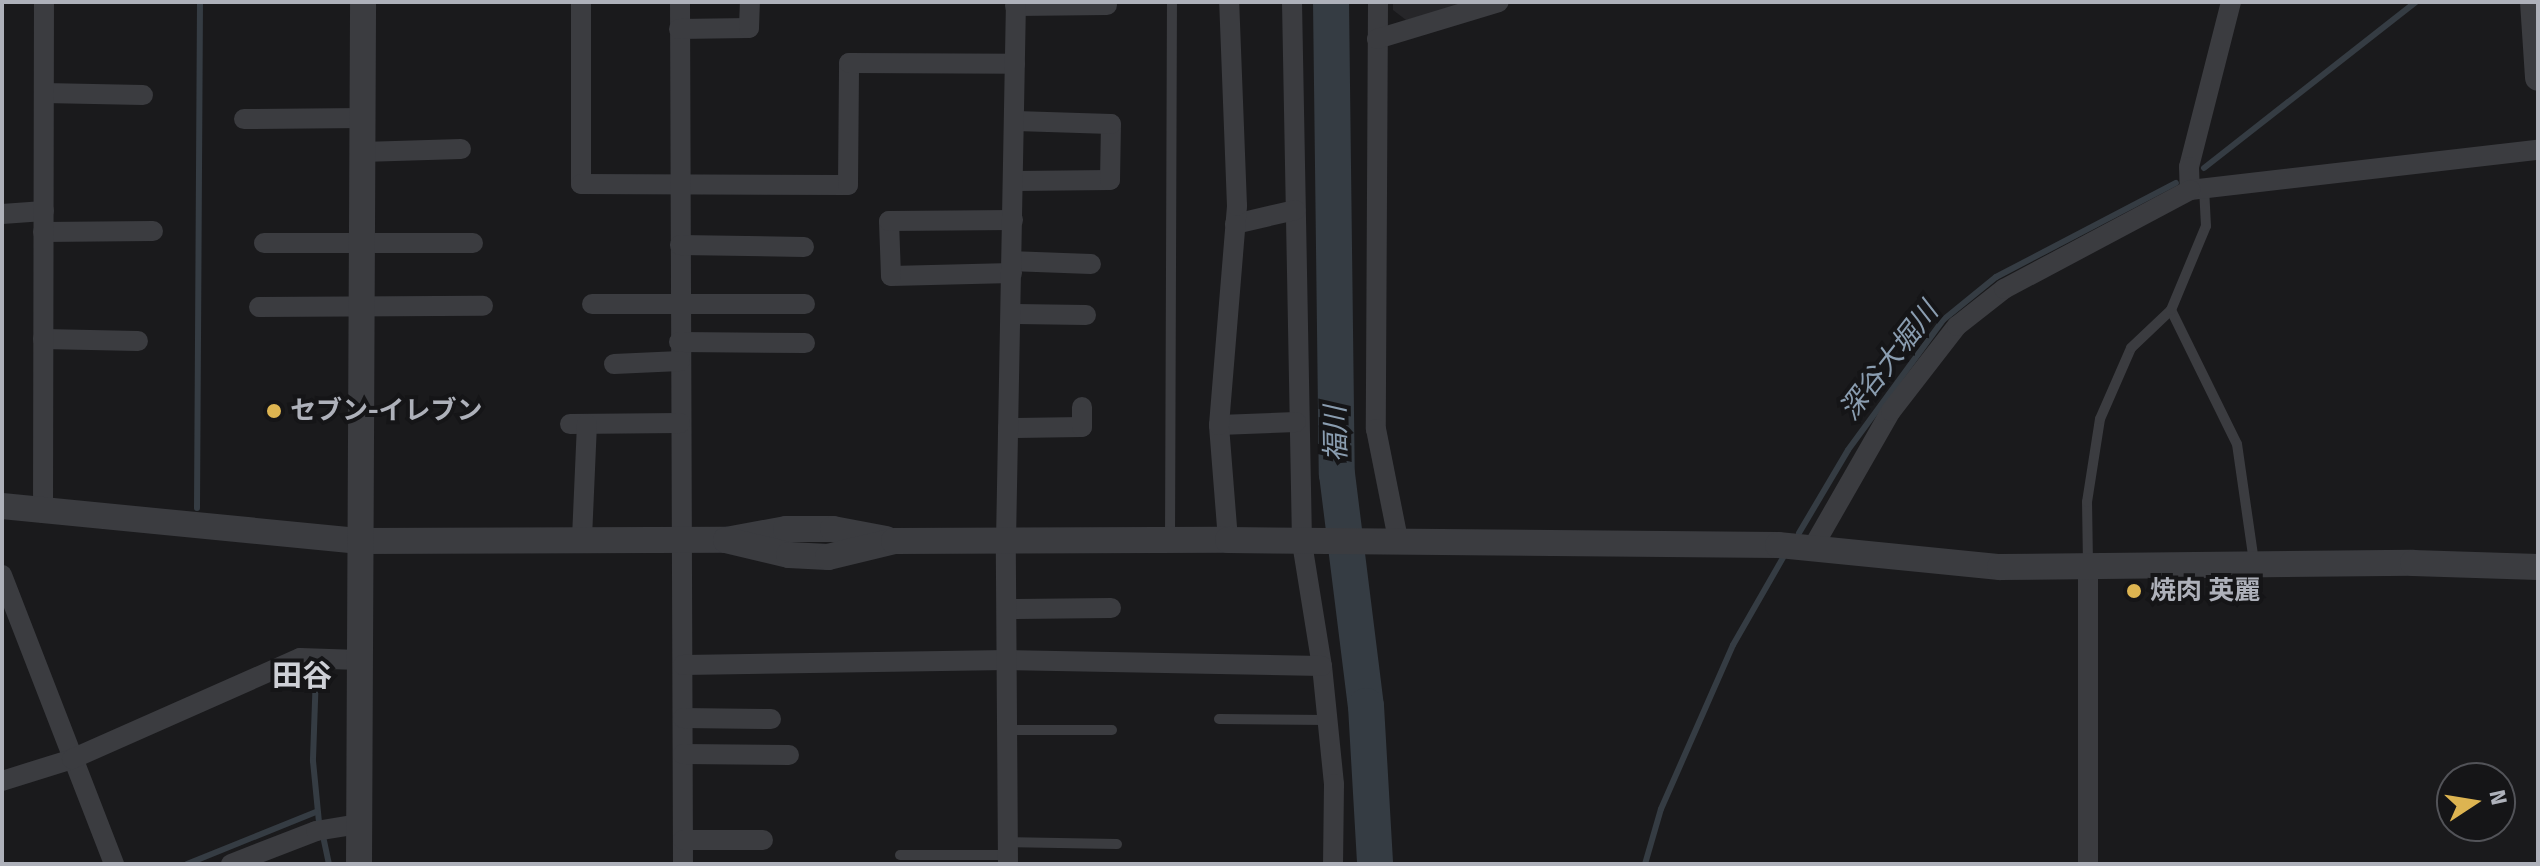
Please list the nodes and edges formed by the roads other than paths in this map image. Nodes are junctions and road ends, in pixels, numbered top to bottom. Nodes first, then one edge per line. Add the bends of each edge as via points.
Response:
1 (44, 2) edge
2 (363, 2) edge
3 (581, 2) edge
4 (680, 2) edge
5 (750, 2) edge
6 (1172, 2) edge
7 (1229, 2) edge
8 (1292, 2) edge
9 (1378, 2) edge
10 (1499, 2) edge
11 (2231, 2) edge
12 (2533, 2) edge
13 (1016, 4) edge
14 (1107, 5) dead end
15 (679, 29) junction
16 (1377, 39) junction
17 (1015, 64) junction
18 (2538, 78) edge
19 (44, 93) junction
20 (143, 95) dead end
21 (363, 118) junction
22 (244, 119) dead end
23 (1014, 121) junction
24 (461, 149) dead end
25 (2538, 150) edge
26 (362, 152) junction
27 (1013, 181) junction
28 (680, 185) junction
29 (2197, 188) junction
30 (1295, 210) junction
31 (2, 214) edge
32 (1013, 220) junction
33 (44, 222) junction
34 (1235, 224) junction
35 (153, 231) dead end
36 (264, 243) dead end
37 (359, 243) junction
38 (473, 243) dead end
39 (680, 245) junction
40 (804, 247) dead end
41 (1091, 264) dead end
42 (1012, 267) junction
43 (680, 302) junction
44 (362, 304) junction
45 (592, 304) dead end
46 (805, 304) dead end
47 (483, 306) dead end
48 (259, 307) dead end
49 (2171, 310) junction
50 (1012, 314) junction
51 (1086, 315) dead end
52 (43, 339) junction
53 (138, 341) dead end
54 (805, 343) dead end
55 (680, 352) junction
56 (614, 364) dead end
57 (1082, 407) dead end
58 (1296, 422) junction
59 (680, 423) junction
60 (1219, 425) junction
61 (1008, 428) junction
62 (2, 506) edge
63 (43, 513) junction
64 (582, 538) junction
65 (1228, 540) junction
66 (360, 541) junction
67 (683, 541) junction
68 (1006, 541) junction
69 (1170, 541) junction
70 (1307, 543) junction
71 (1390, 543) junction
72 (1813, 547) junction
73 (2254, 564) junction
74 (2088, 566) junction
75 (2538, 567) edge
76 (2, 575) edge
77 (1111, 608) dead end
78 (1008, 609) junction
79 (359, 660) junction
80 (1008, 660) junction
81 (683, 665) junction
82 (1322, 666) junction
83 (683, 718) junction
84 (771, 719) dead end
85 (1219, 719) dead end
86 (1327, 720) junction
87 (1008, 730) junction
88 (1112, 730) dead end
89 (683, 754) junction
90 (789, 755) dead end
91 (72, 759) junction
92 (2, 781) edge
93 (359, 824) junction
94 (683, 840) junction
95 (763, 840) dead end
96 (1117, 844) dead end
97 (1008, 854) edge
98 (900, 855) dead end
99 (114, 864) edge
100 (231, 864) edge
101 (359, 864) edge
102 (683, 864) edge
103 (1333, 864) edge
104 (2088, 864) edge

1 - 19 street
2 - 21 street
3 - 28 street via 581,184
4 - 15 street
5 - 15 street via 749,28
6 - 69 lane
7 - 34 street
8 - 30 street
9 - 16 street
10 - 16 street
11 - 29 street via 2189,167
12 - 18 street
13 - 14 street
13 - 17 street
15 - 28 street
16 - 71 street via 1376,429
17 - 23 street
17 - 28 street via 849,63 848,185
19 - 20 street
19 - 33 street
21 - 22 street
21 - 26 street
23 - 27 street
23 - 27 street via 1111,124 1110,180
24 - 26 street
25 - 29 street
26 - 37 street
27 - 32 street
28 - 39 street
29 - 49 lane via 2206,226
29 - 72 street via 2004,289 1957,326 1891,411
30 - 34 street
30 - 58 street
31 - 33 street
32 - 42 street
32 - 42 street via 889,221 891,276
33 - 35 street
33 - 52 street
34 - 60 street
36 - 37 street
37 - 38 street
37 - 44 street
39 - 40 street
39 - 43 street
41 - 42 street
42 - 50 street
43 - 45 street
43 - 46 street
43 - 55 street
44 - 47 street
44 - 48 street
44 - 66 street
49 - 73 lane via 2237,444
49 - 74 lane via 2131,348 2100,419 2087,502
50 - 51 street
50 - 61 street
52 - 53 street
52 - 63 street
54 - 55 street
55 - 56 street
55 - 59 street
57 - 61 street via 1082,427
58 - 60 street
58 - 70 street
59 - 64 street via 578,424
59 - 67 street
60 - 65 street
61 - 68 street
62 - 63 street
63 - 66 street
64 - 66 street
64 - 67 street
65 - 69 street
65 - 70 street
66 - 79 street
67 - 68 street via 726,540 789,555 828,557 894,541
67 - 81 street
68 - 69 street
68 - 78 street
70 - 71 street
70 - 82 street
71 - 72 street
72 - 74 street via 1941,563
73 - 74 street
73 - 75 street
74 - 104 street
76 - 91 street
77 - 78 street
78 - 80 street
79 - 91 street via 300,658
79 - 93 street
80 - 81 street
80 - 82 street
80 - 87 street
81 - 83 street
82 - 86 street
83 - 84 street
83 - 89 street
85 - 86 lane
86 - 103 street
87 - 88 lane
87 - 97 street
89 - 90 street
89 - 94 street
91 - 92 street
91 - 99 street
93 - 100 street via 316,831
93 - 101 street
94 - 95 street
94 - 102 street
96 - 97 lane
97 - 98 lane

